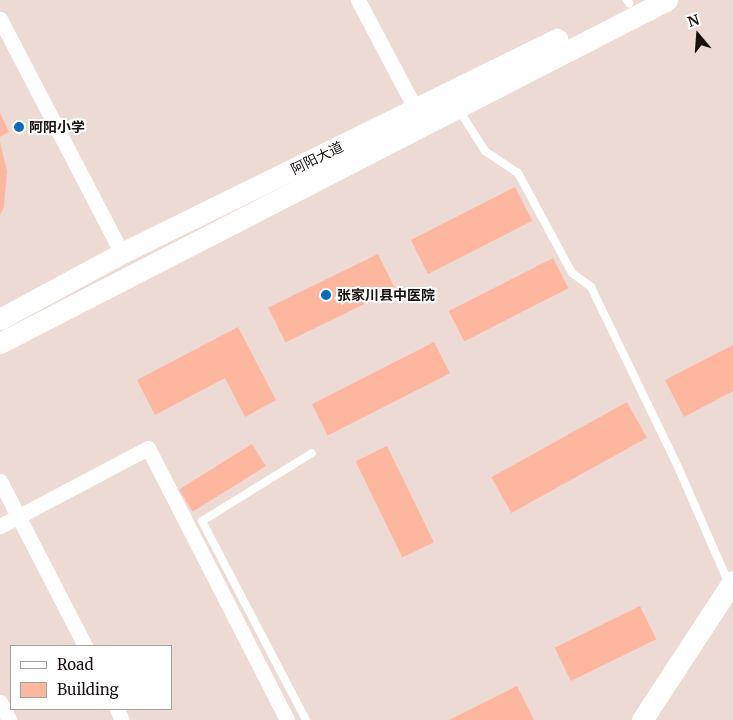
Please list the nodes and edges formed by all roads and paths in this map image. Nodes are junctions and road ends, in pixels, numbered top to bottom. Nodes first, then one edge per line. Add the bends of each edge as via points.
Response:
1 (358, 0) edge
2 (666, 0) edge
3 (631, 1) edge
4 (0, 19) edge
5 (457, 107) junction
6 (416, 110) junction
7 (122, 253) junction
8 (0, 320) edge
9 (0, 343) edge
10 (312, 453) dead end
11 (0, 481) edge
12 (18, 517) junction
13 (0, 526) edge
14 (731, 583) edge
15 (83, 645) edge
16 (0, 702) edge
17 (9, 720) edge
18 (287, 720) edge
19 (306, 720) edge
20 (642, 720) edge

1 - 6 street
2 - 5 main road
3 - 6 main road, 阿阳大道
4 - 7 street
5 - 9 main road
5 - 14 lane via 485,151 518,174 572,273 591,287
6 - 7 main road, 阿阳大道
7 - 8 main road, 阿阳大道
10 - 19 lane via 202,521
11 - 12 street
12 - 13 street
12 - 15 street
12 - 18 street via 148,448
14 - 20 main road
16 - 17 street

